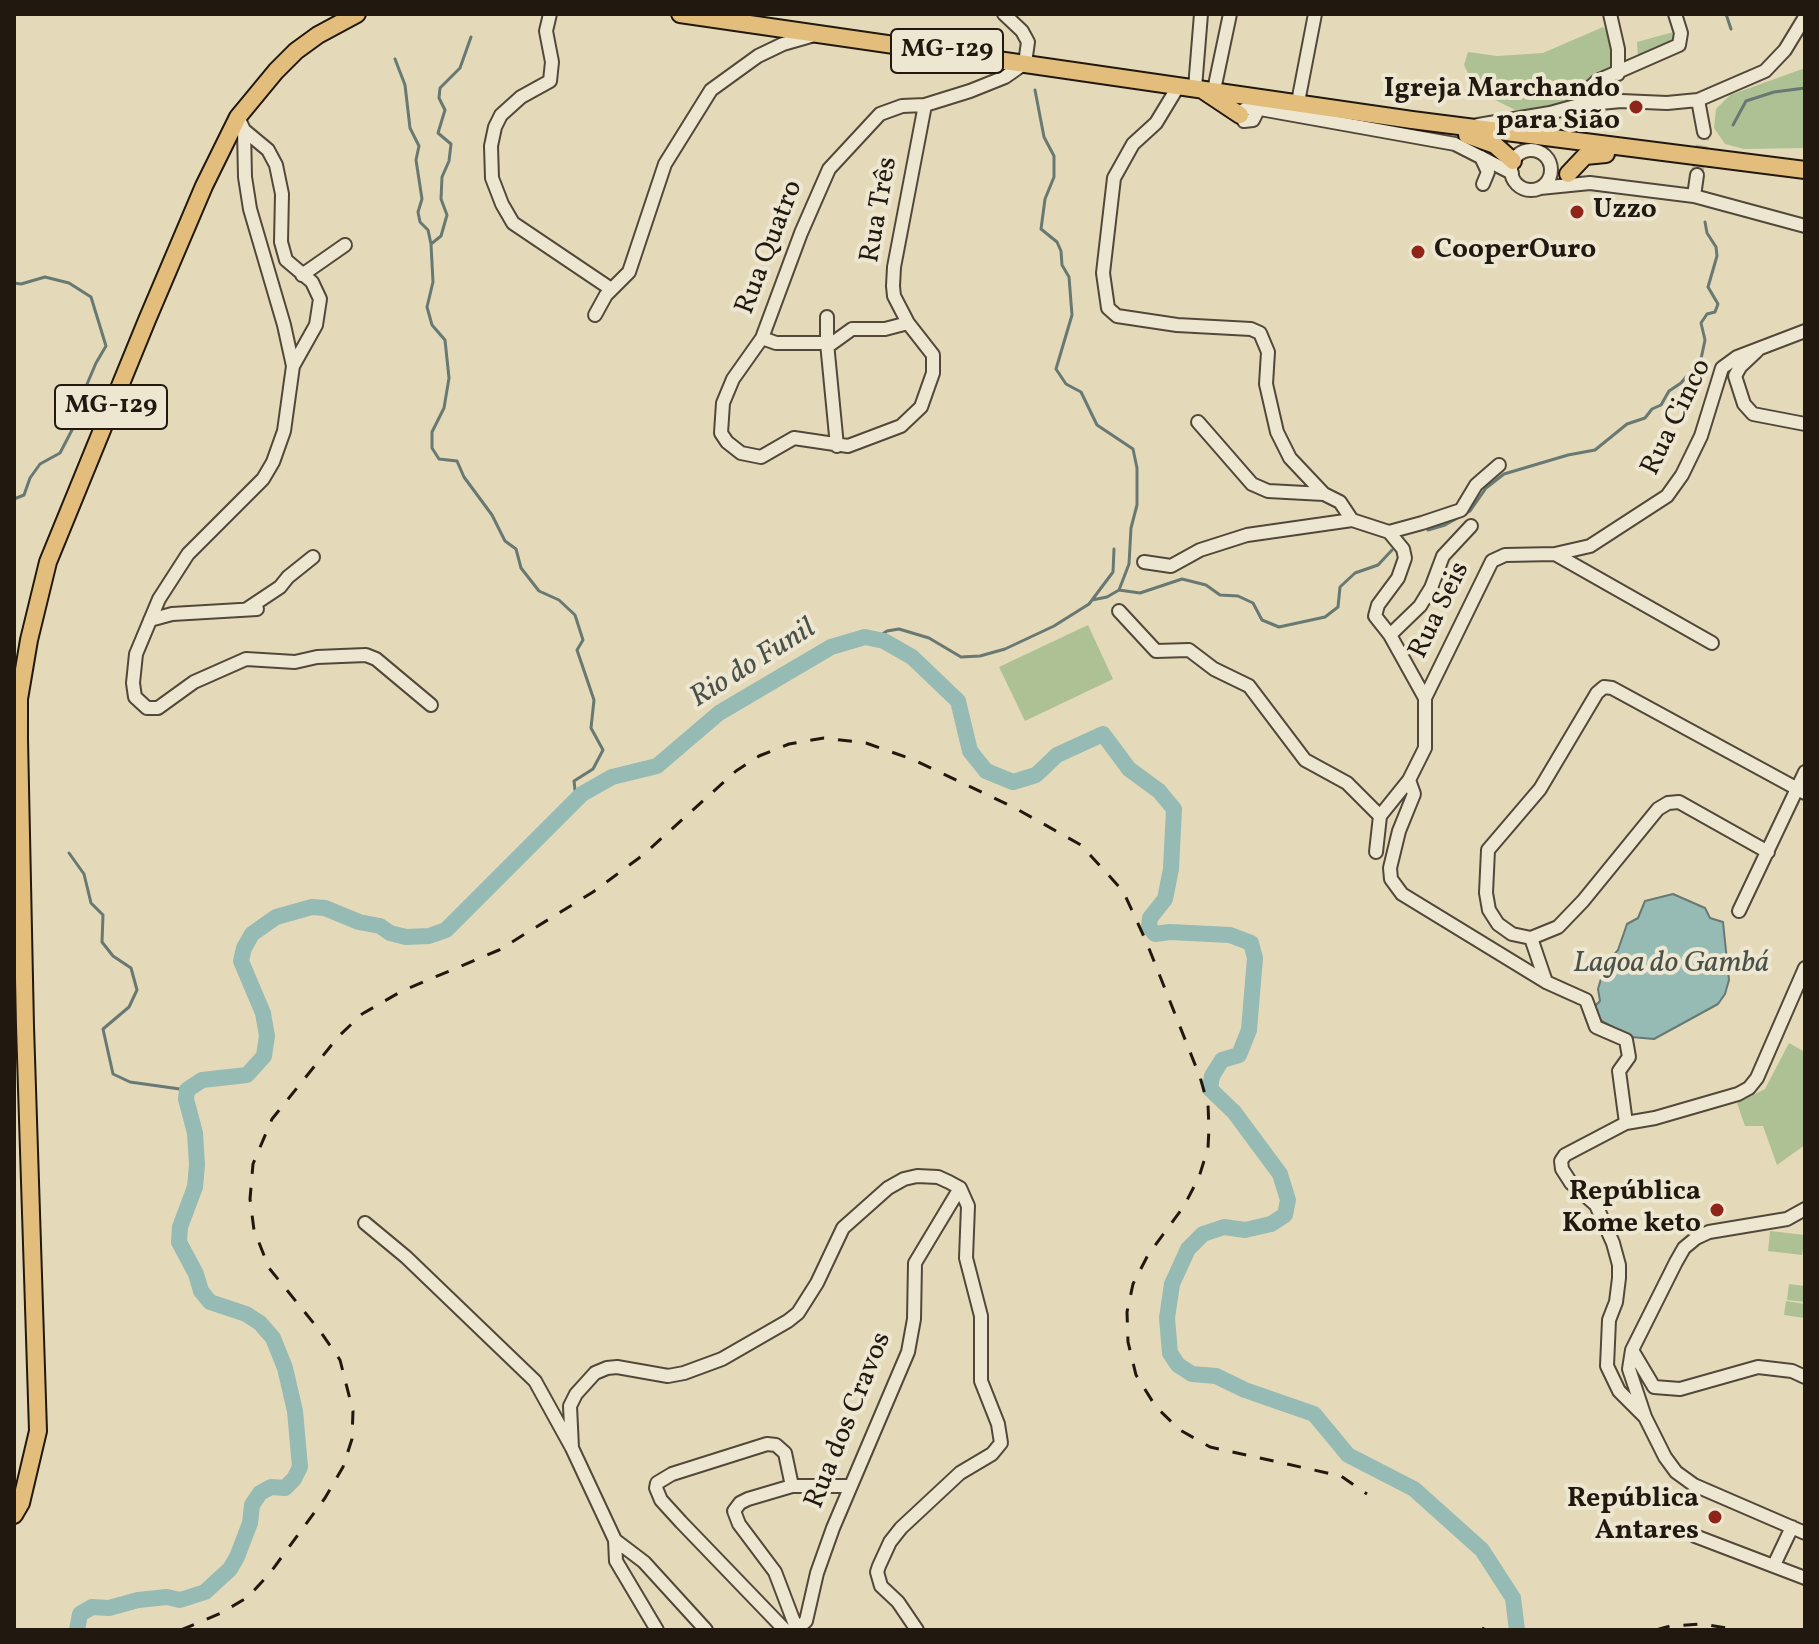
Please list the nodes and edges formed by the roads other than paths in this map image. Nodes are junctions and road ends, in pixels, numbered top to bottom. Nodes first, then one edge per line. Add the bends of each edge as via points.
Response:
1 (357, 14) edge
2 (550, 14) edge
3 (680, 14) edge
4 (1004, 14) edge
5 (1201, 14) edge
6 (1230, 14) edge
7 (1315, 14) edge
8 (1610, 14) edge
9 (1675, 14) edge
10 (1805, 17) edge
11 (818, 34) junction
12 (1025, 63) junction
13 (1618, 74) junction
14 (1197, 88) junction
15 (1698, 100) junction
16 (1298, 102) junction
17 (925, 105) junction
18 (1579, 105) junction
19 (1249, 113) joint
20 (1412, 120) junction
21 (241, 124) junction
22 (1467, 127) junction
23 (1704, 132) tunnel mouth
24 (1534, 137) junction
25 (1483, 149) junction
26 (1661, 154) junction
27 (1585, 156) junction
28 (1510, 163) junction
29 (1551, 167) junction
30 (1805, 170) edge
31 (1568, 174) junction
32 (1697, 175) tunnel mouth
33 (1590, 183) junction
34 (1483, 184) dead end
35 (1540, 188) junction
36 (1694, 196) junction
37 (1805, 226) edge
38 (345, 245) dead end
39 (302, 275) junction
40 (611, 289) junction
41 (595, 315) dead end
42 (827, 317) dead end
43 (908, 323) junction
44 (1805, 331) edge
45 (762, 338) junction
46 (827, 345) junction
47 (1762, 346) junction
48 (293, 366) junction
49 (1198, 422) dead end
50 (1805, 424) edge
51 (837, 446) junction
52 (1499, 465) dead end
53 (1324, 494) junction
54 (1352, 520) junction
55 (1471, 526) dead end
56 (1389, 532) junction
57 (1555, 554) junction
58 (313, 557) dead end
59 (1144, 562) dead end
60 (1119, 611) dead end
61 (150, 620) junction
62 (1390, 635) junction
63 (1712, 643) dead end
64 (17, 697) edge
65 (1425, 698) junction
66 (431, 705) dead end
67 (1805, 772) edge
68 (1409, 780) junction
69 (1801, 791) edge
70 (1380, 816) junction
71 (1376, 852) dead end
72 (1768, 852) junction
73 (18, 867) edge
74 (1739, 911) dead end
75 (1531, 938) junction
76 (1805, 968) edge
77 (1546, 982) junction
78 (1626, 1123) junction
79 (960, 1188) junction
80 (1805, 1209) edge
81 (365, 1223) dead end
82 (1632, 1350) junction
83 (1805, 1377) edge
84 (1645, 1417) junction
85 (572, 1448) junction
86 (792, 1486) junction
87 (850, 1486) junction
88 (14, 1515) edge
89 (1792, 1527) junction
90 (1805, 1533) edge
91 (1695, 1536) dead end
92 (615, 1540) junction
93 (1774, 1565) junction
94 (1805, 1578) edge
95 (657, 1630) edge
96 (706, 1630) edge
97 (793, 1630) edge
98 (917, 1630) edge

1 - 21 main road, MG-129 via 296,51
2 - 40 street via 550,81 501,115 491,146 492,178 513,223
3 - 11 main road, MG-129
4 - 12 street via 1028,42
5 - 14 street
6 - 14 street
7 - 16 street
8 - 13 street
9 - 13 street via 1679,45
10 - 15 street via 1765,71
11 - 12 main road, MG-129
11 - 40 street via 758,56 711,90 665,164 629,272
12 - 14 main road, MG-129
12 - 17 street, Rua Quatro via 1005,77
13 - 18 street via 1597,81
14 - 16 main road, MG-129
14 - 19 main road
14 - 53 street via 1133,144 1114,178 1103,273 1108,308 1117,316 1260,333 1268,352 1266,384 1277,432 1290,458
15 - 18 street
15 - 23 street
16 - 20 main road, MG-129
17 - 43 street, Rua Três via 894,267 894,296
17 - 45 street, Rua Quatro via 880,114 834,162
18 - 22 street
19 - 25 street via 1271,112
20 - 22 main road, MG-129
20 - 25 main road
21 - 39 street via 276,165 282,248
21 - 48 street via 250,209
21 - 64 main road, MG-129 via 204,186 48,562
22 - 24 main road, MG-129
24 - 25 main road
24 - 26 main road, MG-129
25 - 28 main road via 1495,145
25 - 34 street via 1488,172
26 - 27 main road
26 - 30 main road, MG-129
27 - 31 main road
27 - 33 street
28 - 29 street via 1523,152 1536,150
28 - 35 street via 1520,187
29 - 31 street
29 - 35 street via 1550,178
31 - 33 street
32 - 36 street
33 - 35 street
33 - 36 street
36 - 37 street
38 - 39 street
39 - 48 street via 318,291 320,315
40 - 41 street
42 - 46 street
43 - 46 street via 852,329
43 - 51 street, Rua Três via 933,355 933,373 921,407 901,426
44 - 47 street, Rua Cinco
45 - 46 street
45 - 51 street, Rua Quatro via 727,390 720,419 723,437 754,457 794,438
46 - 51 street
47 - 50 street via 1735,376 1744,404 1753,414
47 - 57 street, Rua Cinco via 1722,368 1701,436 1667,496 1590,546
48 - 61 street via 284,431 273,462 188,554
49 - 53 street via 1252,484 1268,491
52 - 56 street via 1476,485 1461,510
53 - 54 street via 1340,502
54 - 56 street
54 - 59 street via 1247,535 1171,566
55 - 62 street via 1443,556 1420,606
56 - 62 street via 1405,558 1375,616
57 - 63 street
57 - 65 street, Rua Seis via 1505,555 1492,561
58 - 61 street via 252,609
60 - 70 street via 1156,651 1189,650 1249,686 1305,760 1347,783
61 - 66 street via 136,654 133,683 135,697 147,708 158,708 194,682 240,660 295,662 366,655
62 - 65 street
64 - 73 main road, MG-129
65 - 68 street via 1425,748
67 - 69 street
68 - 70 street
68 - 77 street via 1414,794 1390,868 1395,887
69 - 72 street
69 - 75 street via 1604,687 1540,789 1488,850 1489,910 1512,934
70 - 71 street
72 - 74 street
72 - 75 street via 1679,802 1668,803 1570,916
73 - 88 main road, MG-129 via 38,1431
75 - 77 street
76 - 78 street via 1749,1088
77 - 78 street via 1586,1000 1596,1027 1626,1040 1629,1057 1619,1071
78 - 84 street via 1561,1161 1571,1183 1596,1205 1613,1243 1619,1278 1609,1320 1607,1366 1619,1391
79 - 85 street via 924,1175 888,1188 843,1228 798,1313 722,1359 668,1376 617,1367 595,1373 570,1406
79 - 87 street, Rua dos Cravos via 915,1263 908,1352
79 - 98 street via 968,1206 966,1258 981,1316 981,1381 1001,1443 901,1528 879,1566 881,1586
80 - 82 street via 1787,1219 1696,1238 1676,1262
81 - 85 street via 524,1369
82 - 83 street via 1654,1387 1680,1389 1758,1367
82 - 84 street via 1631,1381
84 - 89 street via 1665,1457 1685,1479
85 - 92 street
86 - 87 street
86 - 97 street via 748,1499 734,1511 775,1572
86 - 97 street via 785,1453 767,1444 672,1474 656,1488 681,1522
87 - 97 street, Rua dos Cravos via 817,1573 806,1621
89 - 90 street
89 - 93 street
91 - 93 street
92 - 95 street via 616,1561
92 - 96 street via 644,1562
93 - 94 street

